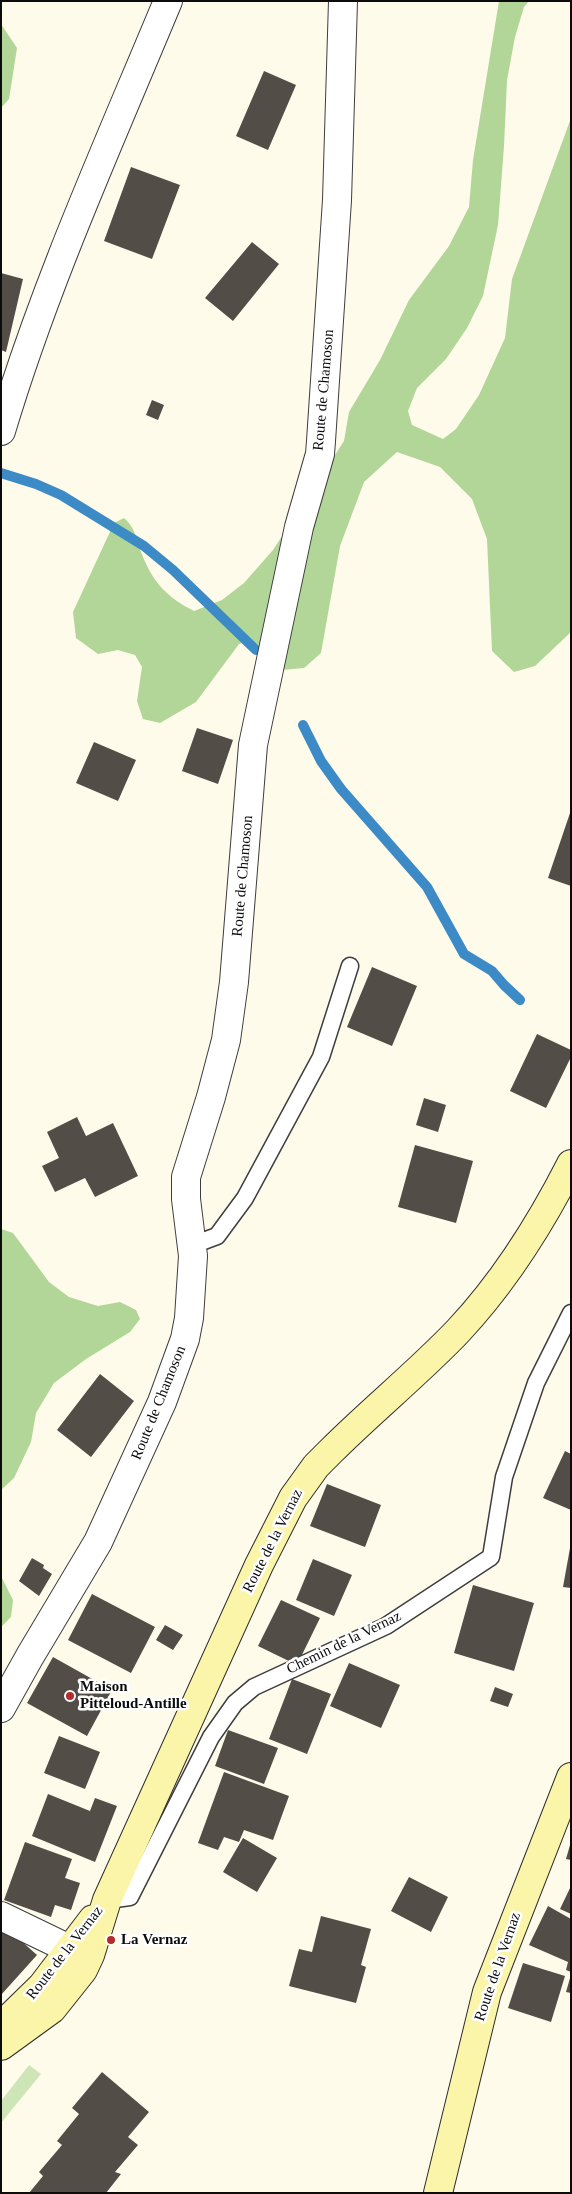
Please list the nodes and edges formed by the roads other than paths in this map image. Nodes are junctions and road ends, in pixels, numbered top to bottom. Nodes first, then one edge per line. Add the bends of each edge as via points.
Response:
1 (168, 1) edge
2 (343, 1) edge
3 (1, 431) edge
4 (350, 966) dead end
5 (571, 1164) edge
6 (192, 1246) junction
7 (571, 1313) edge
8 (1, 1708) edge
9 (571, 1777) edge
10 (107, 1900) junction
11 (1, 1916) edge
12 (79, 1954) junction
13 (1, 2026) edge
14 (1, 2046) edge
15 (438, 2193) edge

1 - 3 street via 77,221
2 - 6 street, Route de Chamoson via 337,200 320,454 299,527 253,745 246,857 229,1019 221,1060 186,1183
4 - 6 lane via 321,1057 245,1198 217,1236
5 - 10 street, Route de la Vernaz via 534,1231 476,1310 440,1350 316,1466 293,1498
6 - 8 street, Route de Chamoson via 189,1318 174,1373 98,1542
7 - 10 lane, Chemin de la Vernaz via 536,1382 504,1477 491,1557 386,1626 269,1679 245,1694 211,1737 130,1897
9 - 15 street, Route de la Vernaz via 486,1992
10 - 12 street, Route de la Vernaz
11 - 12 street
12 - 13 street, Route de la Vernaz
12 - 14 street, Route de la Vernaz via 79,1976 52,2009

